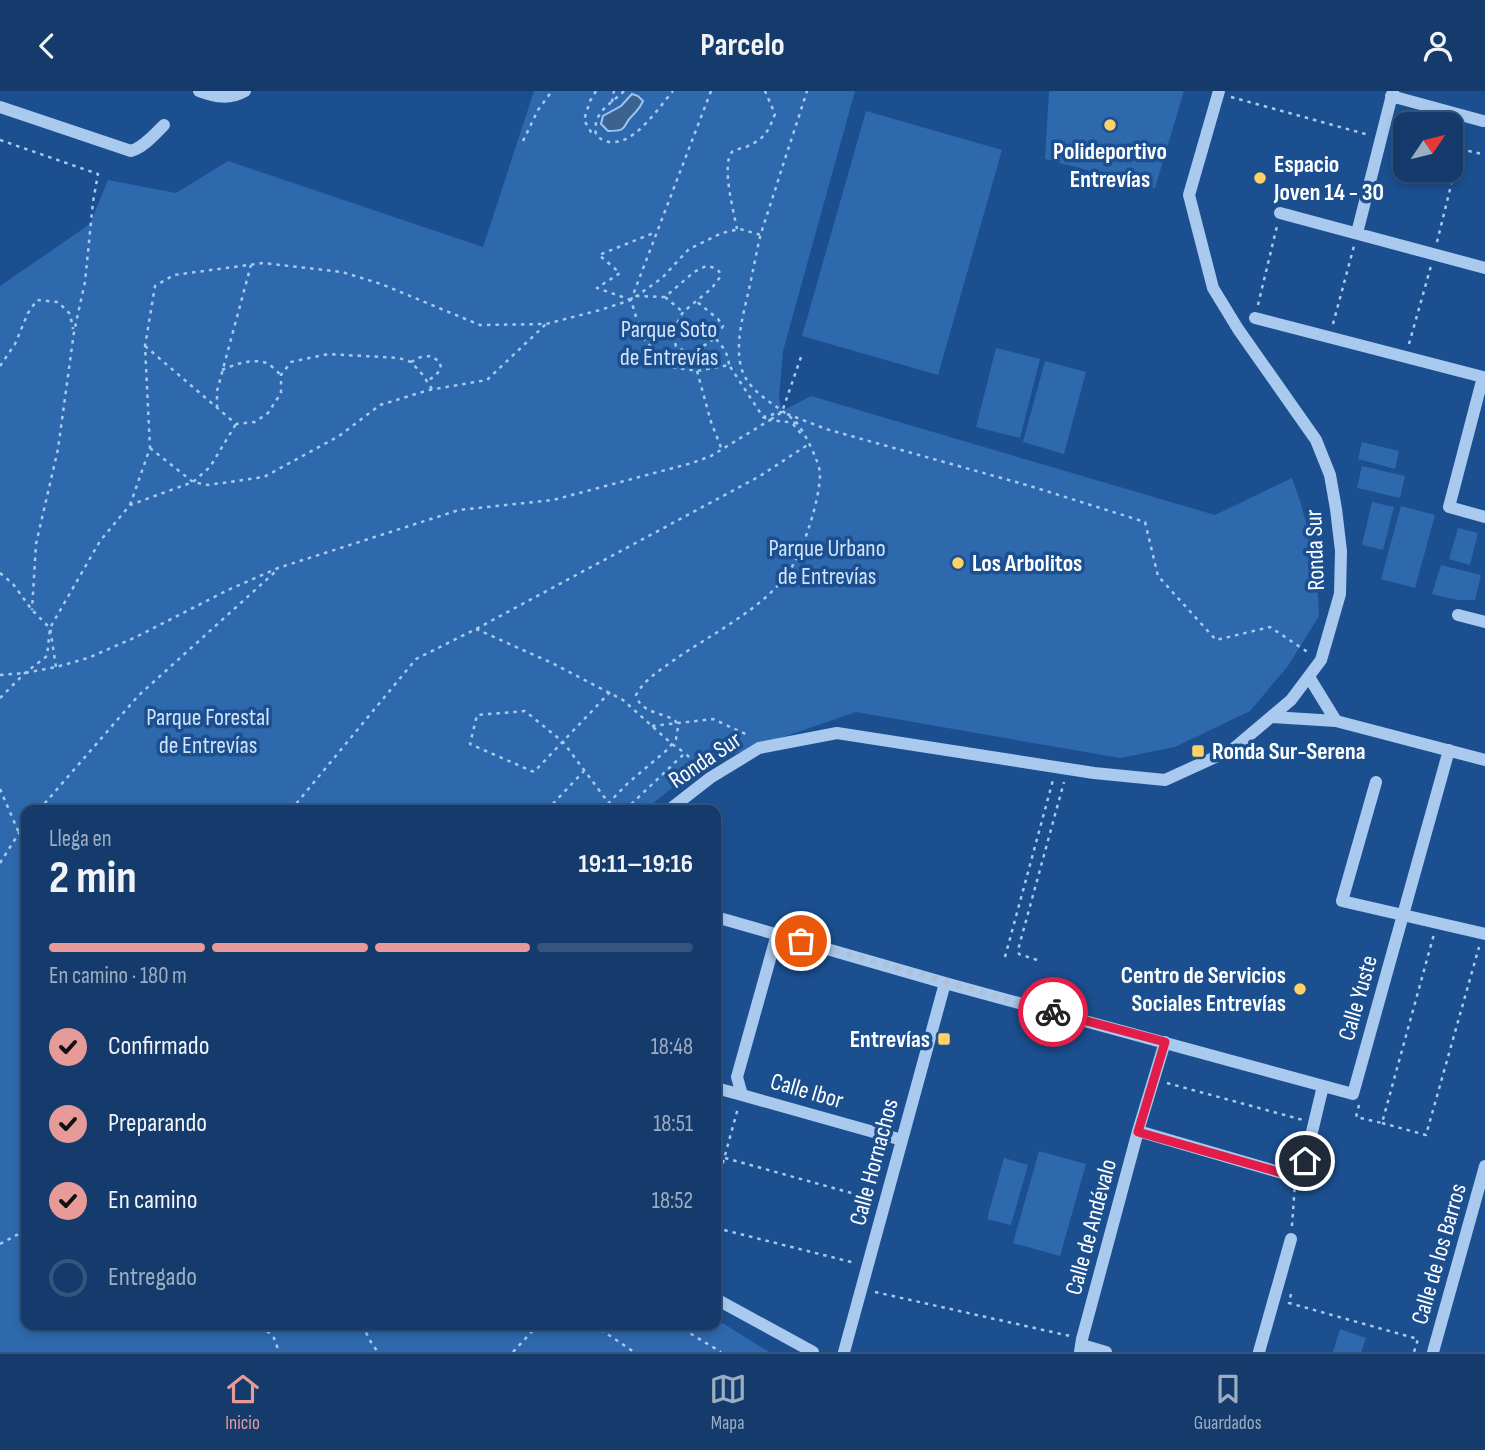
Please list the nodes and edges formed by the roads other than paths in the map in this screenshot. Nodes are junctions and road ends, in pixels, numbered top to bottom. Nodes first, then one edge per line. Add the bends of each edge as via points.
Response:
1 (199, 91) edge
2 (245, 91) edge
3 (1218, 92) edge
4 (1392, 94) edge
5 (0, 107) edge
6 (1483, 121) edge
7 (164, 125) dead end
8 (1280, 213) road end
9 (1357, 233) junction
10 (1485, 268) edge
11 (1255, 318) road end
12 (1484, 373) edge
13 (1471, 428) junction
14 (1485, 432) edge
15 (1485, 517) edge
16 (1458, 615) dead end
17 (1485, 622) edge
18 (1309, 677) junction
19 (1272, 717) junction
20 (1336, 721) junction
21 (1449, 751) junction
22 (1485, 760) edge
23 (1376, 782) dead end
24 (674, 805) edge
25 (1403, 914) junction
26 (721, 918) edge
27 (777, 934) junction
28 (1484, 934) edge
29 (945, 983) junction
30 (1165, 1042) junction
31 (1323, 1086) junction
32 (721, 1089) edge
33 (742, 1095) junction
34 (1138, 1132) junction
35 (902, 1140) junction
36 (1485, 1166) edge
37 (1291, 1239) road end
38 (721, 1303) edge
39 (1081, 1345) edge
40 (813, 1352) edge
41 (844, 1352) edge
42 (1106, 1352) edge
43 (1259, 1352) edge
44 (1433, 1352) edge

1 - 2 street via 217,97
3 - 18 street, Ronda Sur via 1189,195 1213,288 1316,440 1330,475 1336,509 1340,594 1321,660
4 - 6 street
4 - 9 street
5 - 7 street via 131,151
8 - 9 street
9 - 10 street
11 - 12 street
12 - 13 street
13 - 14 street
13 - 15 street via 1449,507
16 - 17 street
18 - 19 street, Ronda Sur
18 - 20 street
19 - 20 street
19 - 24 street, Ronda Sur via 1233,749 1165,780 837,733 759,748
20 - 21 street
21 - 22 street
21 - 25 street, Calle Yuste
23 - 25 street via 1342,901
25 - 28 street
25 - 31 street, Calle Yuste via 1353,1094
26 - 27 street
27 - 29 street
27 - 33 street, Calle Ibor via 737,1077
29 - 30 street
29 - 35 street, Calle Hornachos
30 - 31 street
30 - 34 street, Calle de Andévalo
31 - 34 street via 1305,1161 1295,1170 1282,1173
32 - 33 street, Calle Ibor
33 - 35 street, Calle Ibor
34 - 39 street, Calle de Andévalo
35 - 41 street, Calle Hornachos
36 - 44 street, Calle de los Barros
37 - 43 street
38 - 40 street
39 - 42 street

